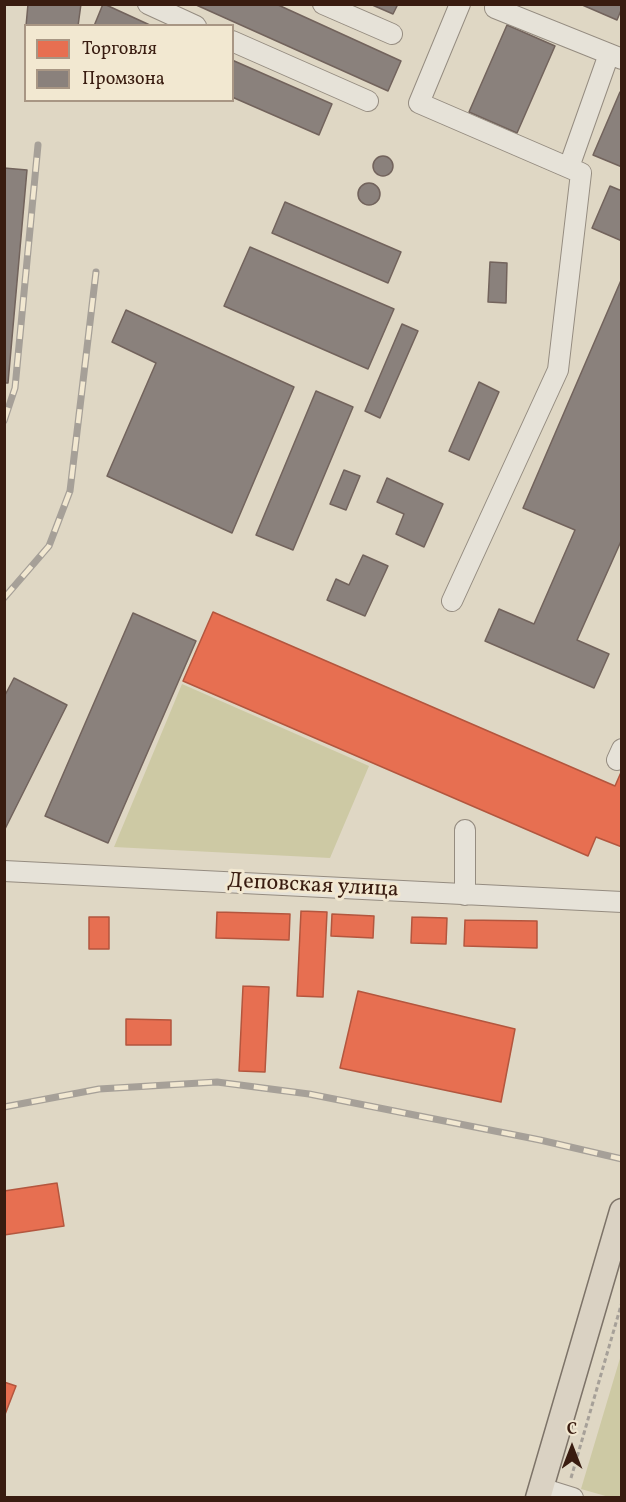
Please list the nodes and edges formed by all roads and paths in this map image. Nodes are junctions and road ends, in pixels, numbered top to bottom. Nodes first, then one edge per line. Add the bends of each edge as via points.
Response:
1 (323, 4) edge
2 (460, 4) edge
3 (160, 7) edge
4 (495, 8) dead end
5 (192, 24) edge
6 (392, 34) dead end
7 (234, 42) edge
8 (615, 57) edge
9 (368, 101) dead end
10 (568, 167) junction
11 (452, 600) dead end
12 (465, 830) dead end
13 (4, 871) edge
14 (465, 895) junction
15 (621, 902) edge
16 (621, 1211) edge
17 (621, 1302) edge
18 (540, 1493) edge
19 (569, 1496) edge

1 - 6 street
2 - 10 street via 419,103
3 - 5 street
4 - 8 street
7 - 9 street
8 - 10 street
10 - 11 street via 581,173 558,370
12 - 14 street
13 - 14 street, Деповская улица
14 - 15 street, Деповская улица
16 - 18 main road
17 - 19 path
18 - 19 street

